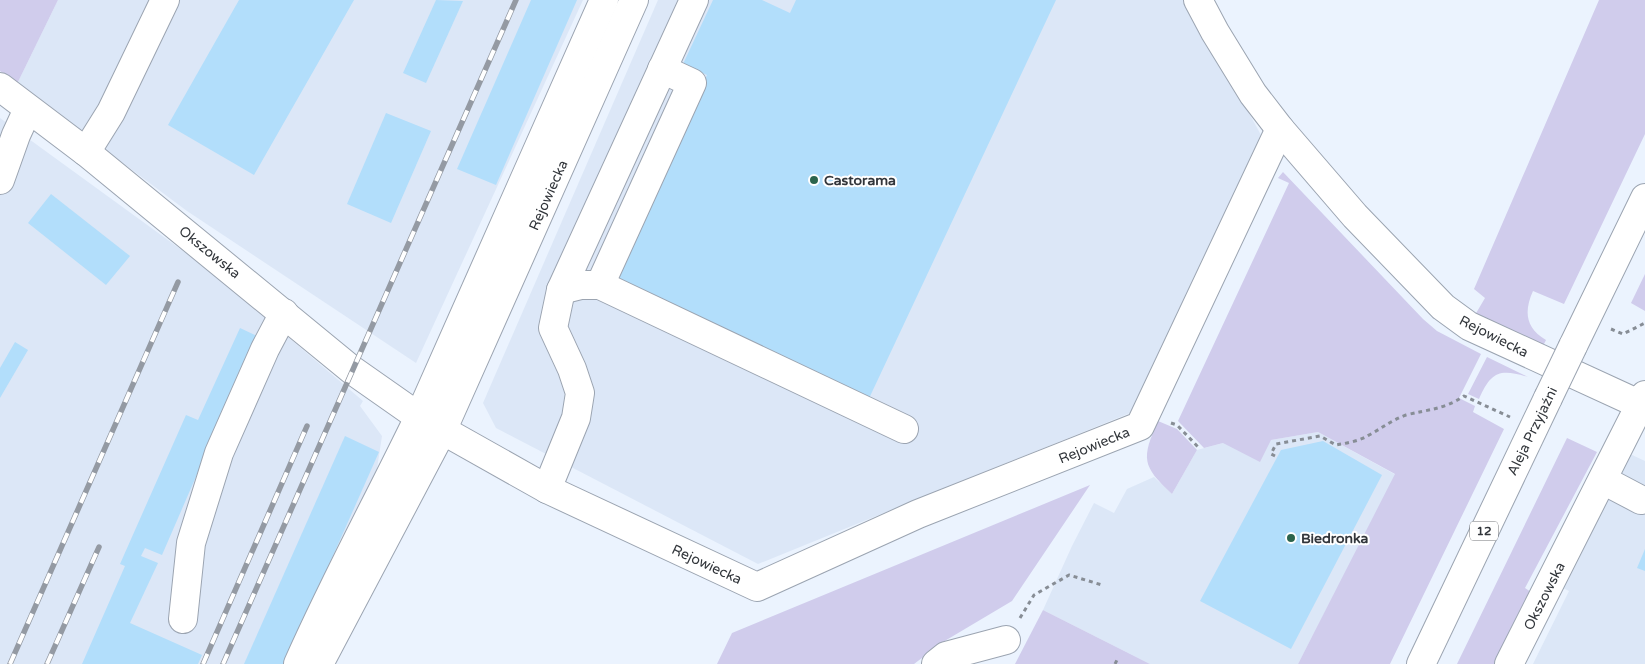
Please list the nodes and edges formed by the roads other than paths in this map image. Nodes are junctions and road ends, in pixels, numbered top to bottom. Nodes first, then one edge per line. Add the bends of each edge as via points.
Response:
1 (165, 0) edge
2 (604, 0) edge
3 (634, 0) edge
4 (694, 0) edge
5 (1198, 0) edge
6 (662, 69) junction
7 (0, 87) edge
8 (28, 109) junction
9 (1280, 129) junction
10 (86, 152) junction
11 (0, 180) edge
12 (1645, 198) edge
13 (600, 286) junction
14 (561, 290) junction
15 (284, 313) junction
16 (1643, 400) edge
17 (420, 417) junction
18 (904, 429) dead end
19 (442, 431) junction
20 (1602, 480) junction
21 (546, 489) junction
22 (1644, 498) edge
23 (1579, 528) joint
24 (182, 619) dead end
25 (298, 664) edge
26 (318, 664) edge
27 (936, 664) edge
28 (994, 664) edge
29 (1420, 664) edge
30 (1509, 664) edge

1 - 10 main road via 111,112
2 - 17 main road, Rejowiecka
3 - 19 main road, Rejowiecka
4 - 6 main road
5 - 9 main road, Rejowiecka via 1248,86
6 - 13 main road via 692,83
6 - 14 main road
7 - 8 main road, Okszowska
8 - 10 main road, Okszowska
8 - 11 main road
9 - 16 main road, Rejowiecka via 1355,216 1455,317 1532,356
9 - 21 main road, Rejowiecka via 1140,426 918,514 757,587
10 - 15 main road, Okszowska
12 - 29 main road, Aleja Przyjaźni / 12, bridge
13 - 14 main road via 581,285
13 - 18 main road
14 - 21 main road via 553,328 580,394 576,418
15 - 17 main road, Okszowska via 352,370
15 - 24 main road via 219,453 191,543
16 - 20 main road, Rejowiecka
17 - 19 main road, Okszowska
17 - 25 main road via 356,539
19 - 21 main road, Rejowiecka
19 - 26 main road
20 - 22 main road
20 - 23 main road, Rejowiecka
23 - 30 main road, Okszowska
27 - 28 main road via 946,656 1006,640

